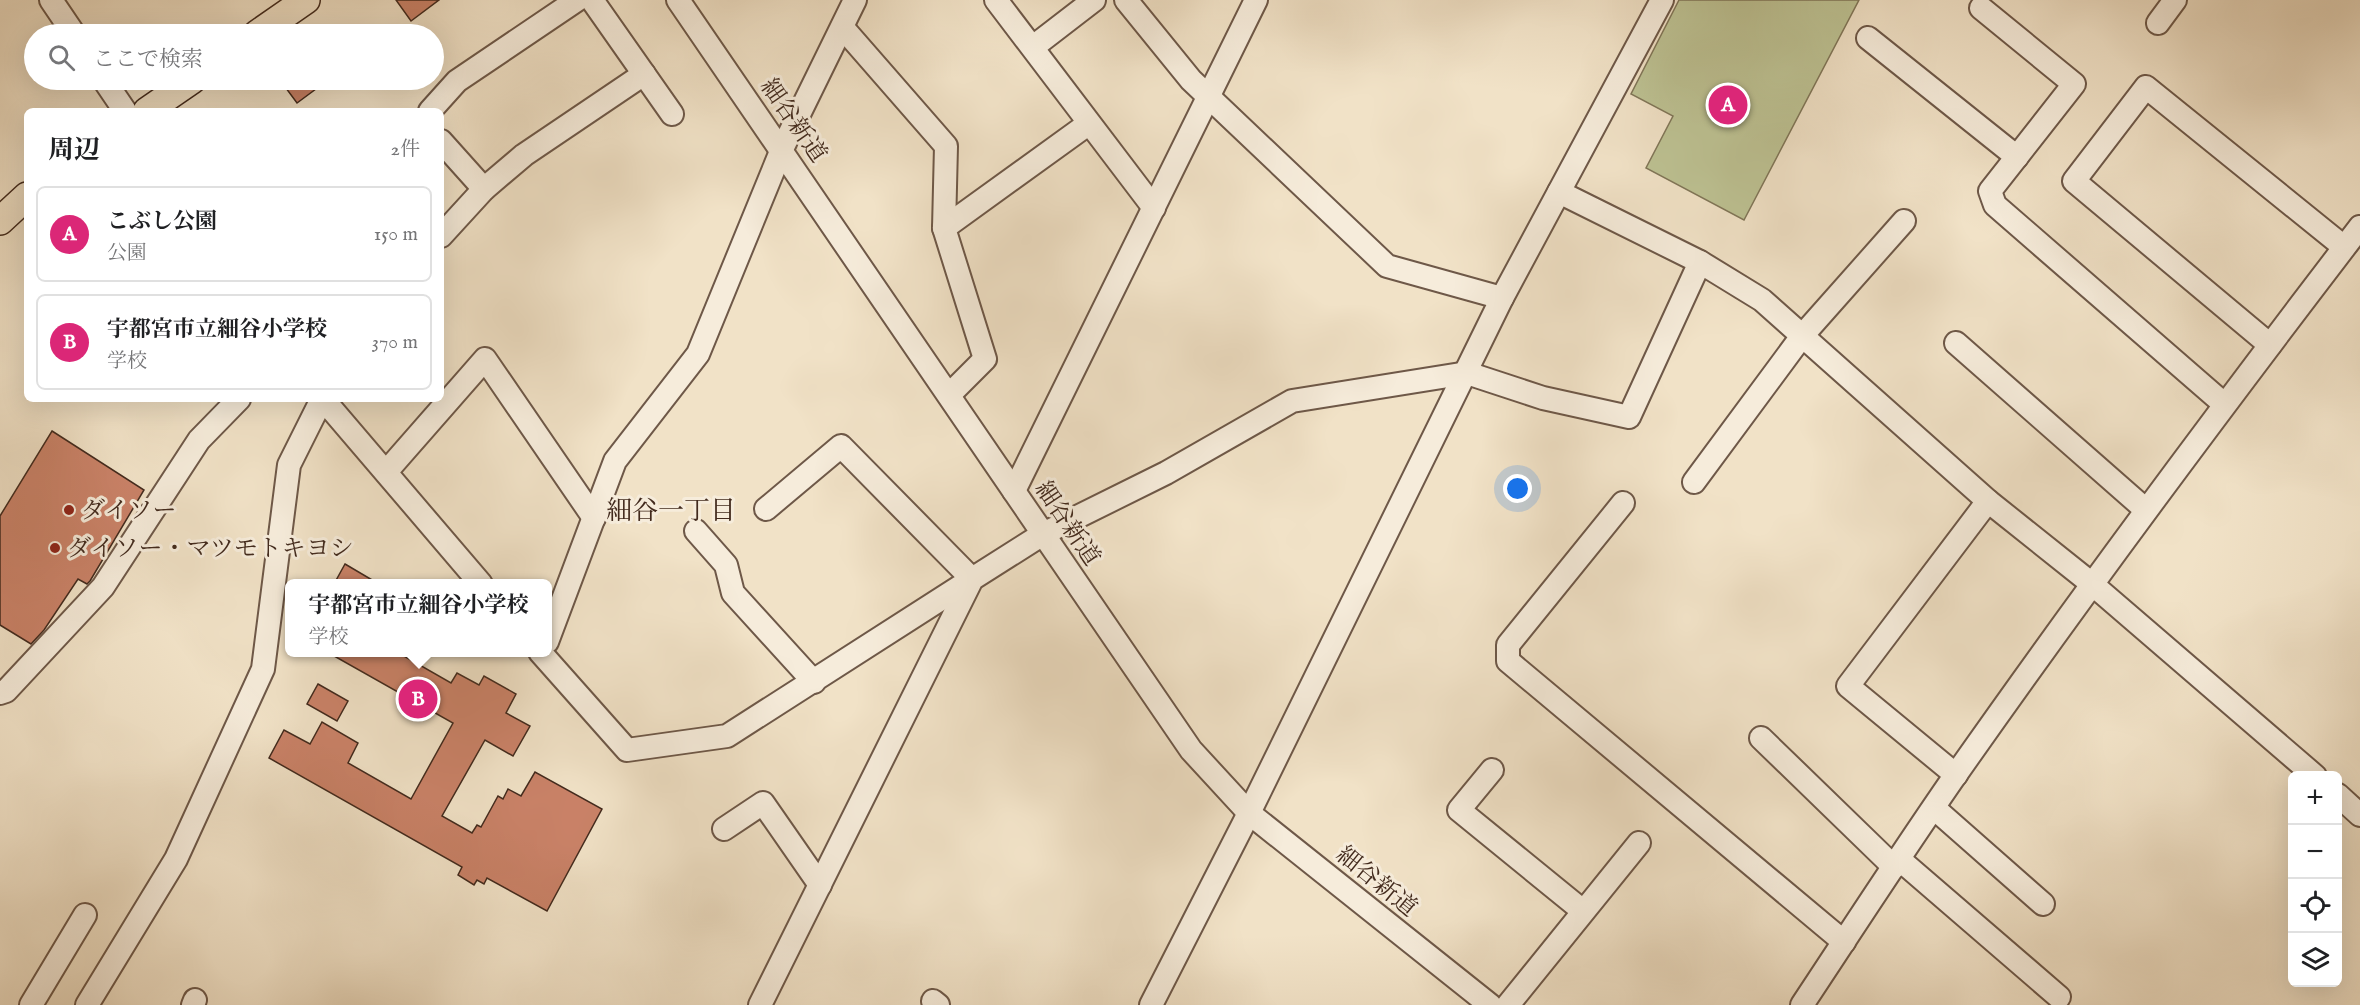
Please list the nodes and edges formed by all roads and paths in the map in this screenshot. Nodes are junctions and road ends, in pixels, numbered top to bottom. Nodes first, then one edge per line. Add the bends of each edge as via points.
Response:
1 (51, 0) edge
2 (306, 0) edge
3 (577, 0) edge
4 (592, 0) edge
5 (678, 0) edge
6 (855, 0) edge
7 (996, 0) edge
8 (1094, 0) edge
9 (1126, 0) edge
10 (1256, 0) edge
11 (1662, 0) edge
12 (2175, 0) edge
13 (1981, 8) dead end
14 (2158, 23) dead end
15 (67, 24) edge
16 (271, 24) edge
17 (843, 28) junction
18 (1869, 38) dead end
19 (1033, 47) junction
20 (644, 74) junction
21 (111, 90) edge
22 (177, 90) edge
23 (1208, 96) junction
24 (123, 108) edge
25 (151, 108) edge
26 (433, 108) edge
27 (672, 114) dead end
28 (1088, 124) junction
29 (444, 144) edge
30 (782, 149) junction
31 (2017, 157) junction
32 (484, 189) junction
33 (1559, 192) junction
34 (24, 199) edge
35 (1154, 208) junction
36 (0, 221) edge
37 (1904, 221) dead end
38 (945, 228) junction
39 (444, 233) edge
40 (2354, 241) edge
41 (1700, 262) junction
42 (1502, 298) junction
43 (1803, 336) junction
44 (1956, 343) dead end
45 (2270, 345) junction
46 (1467, 373) junction
47 (949, 395) junction
48 (236, 402) edge
49 (320, 402) edge
50 (325, 402) edge
51 (2224, 404) junction
52 (386, 472) junction
53 (1694, 482) dead end
54 (1014, 491) junction
55 (1988, 501) junction
56 (1623, 503) dead end
57 (766, 509) dead end
58 (2146, 510) junction
59 (594, 518) junction
60 (696, 531) dead end
61 (1043, 534) junction
62 (477, 579) edge
63 (972, 579) junction
64 (2092, 584) junction
65 (552, 628) edge
66 (548, 657) edge
67 (814, 682) junction
68 (0, 693) edge
69 (1761, 738) dead end
70 (1492, 770) dead end
71 (2309, 771) edge
72 (1956, 775) junction
73 (2342, 799) edge
74 (1934, 808) junction
75 (1249, 813) junction
76 (2360, 814) edge
77 (724, 830) dead end
78 (1639, 843) dead end
79 (1897, 863) junction
80 (820, 885) junction
81 (2043, 904) dead end
82 (1583, 911) junction
83 (84, 915) dead end
84 (1844, 942) junction
85 (2059, 997) dead end
86 (31, 1005) edge
87 (87, 1005) edge
88 (760, 1005) edge
89 (1151, 1005) edge
90 (1490, 1005) edge
91 (1508, 1005) edge
92 (1802, 1005) edge

1 - 15 street
2 - 16 main road
3 - 26 street via 457,81
4 - 20 street
5 - 30 street, 細谷新道
6 - 17 street
7 - 19 street
8 - 19 street
9 - 23 street
10 - 23 street
11 - 33 street
12 - 14 street
13 - 31 street via 2074,84
17 - 30 street
17 - 38 street via 946,146
18 - 31 street
19 - 28 street
20 - 27 street
20 - 32 street via 524,156
21 - 24 street
22 - 25 main road
23 - 35 street
23 - 42 street via 1387,266
28 - 35 street
28 - 38 street
29 - 32 street
30 - 47 street, 細谷新道
30 - 59 street via 698,354 615,461
31 - 51 street via 1990,191 1995,205
32 - 39 street
33 - 41 street
33 - 42 street
34 - 36 main road
35 - 54 street
37 - 43 street
38 - 47 street via 985,359
40 - 45 street
40 - 45 street via 2146,87 2074,181
41 - 43 street via 1762,300
41 - 46 street via 1629,417 1543,398
42 - 46 street
43 - 53 street
43 - 55 street
44 - 58 street
45 - 51 street
46 - 61 street via 1292,400 1166,473
46 - 75 street
47 - 54 street, 細谷新道
48 - 68 street via 199,440 103,587
49 - 87 street via 288,465 263,669 176,859
50 - 52 street
51 - 58 street
52 - 59 street via 486,359
52 - 62 street
54 - 61 street, 細谷新道
55 - 64 street
55 - 72 street via 1848,686
56 - 84 street via 1508,645 1508,661
57 - 63 street via 841,446
58 - 64 street
59 - 65 street
60 - 67 street via 726,565 733,593
61 - 63 street
61 - 75 street, 細谷新道 via 1191,750
63 - 67 street
63 - 80 street
64 - 71 street
64 - 72 street
66 - 67 street via 627,750 727,736
69 - 79 street
70 - 82 street via 1459,810
72 - 74 street
73 - 76 street
74 - 79 street
74 - 81 street
75 - 89 street
75 - 90 street, 細谷新道
77 - 80 street via 763,803
78 - 82 street
79 - 84 street
79 - 85 street
80 - 88 street
82 - 91 street
83 - 86 street
84 - 92 street

